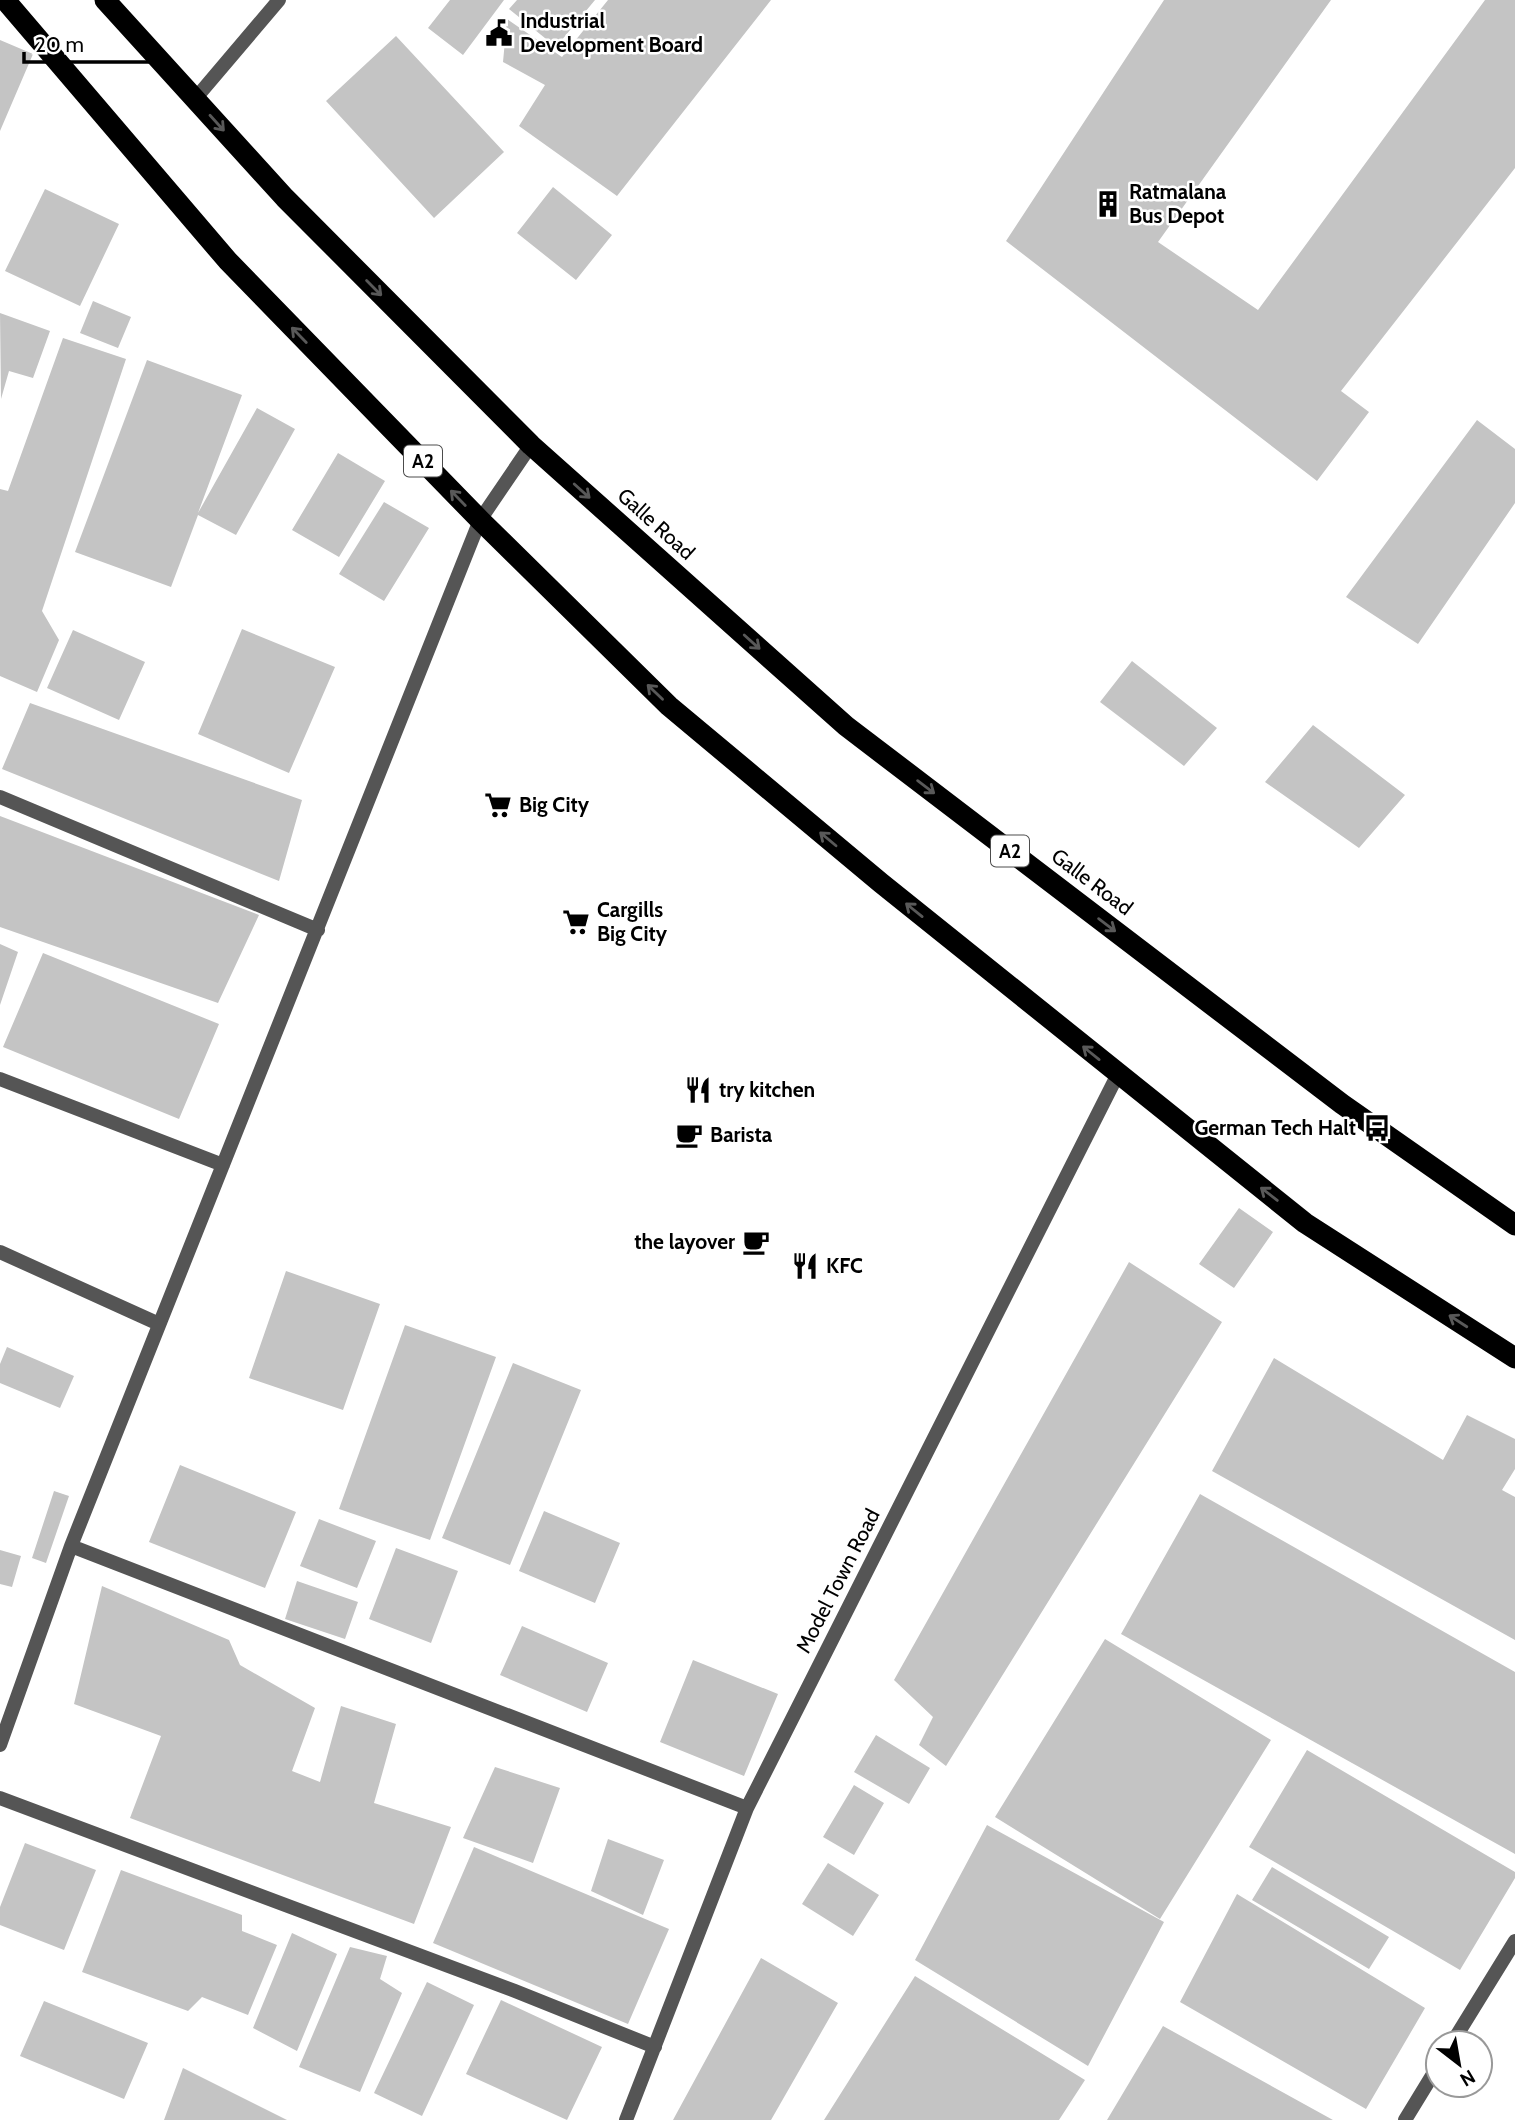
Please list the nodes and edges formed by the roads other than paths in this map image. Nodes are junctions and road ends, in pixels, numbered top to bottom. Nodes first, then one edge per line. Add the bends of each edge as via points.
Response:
1 (5, 0) edge
2 (106, 0) edge
3 (279, 0) edge
4 (195, 99) junction
5 (531, 445) junction
6 (480, 520) junction
7 (0, 797) edge
8 (318, 930) junction
9 (1118, 1074) junction
10 (0, 1079) edge
11 (223, 1165) junction
12 (1515, 1225) edge
13 (0, 1252) edge
14 (159, 1324) junction
15 (1515, 1358) edge
16 (72, 1546) junction
17 (0, 1745) edge
18 (0, 1798) edge
19 (747, 1808) junction
20 (1515, 1941) edge
21 (1461, 2029) edge
22 (655, 2047) junction
23 (1424, 2089) edge
24 (626, 2120) edge
25 (1405, 2120) edge

6 -> 1 highway, A2 via 228,261
2 - 4 highway, A2
3 - 4 street
4 -> 5 highway, A2 via 285,198
5 - 6 street
5 -> 12 highway, Galle Road / A2 via 846,726 1342,1104
6 - 8 street
9 -> 6 highway, A2 via 669,706
7 - 8 street
8 - 11 street
15 -> 9 highway, A2 via 1305,1223
9 - 19 street, Model Town Road
10 - 11 street
11 - 14 street
13 - 14 street
14 - 16 street
16 - 17 street
16 - 19 street
18 - 22 street
19 - 22 street, Model Town Road
20 - 21 street
22 - 24 street, Model Town Road
23 - 25 street

